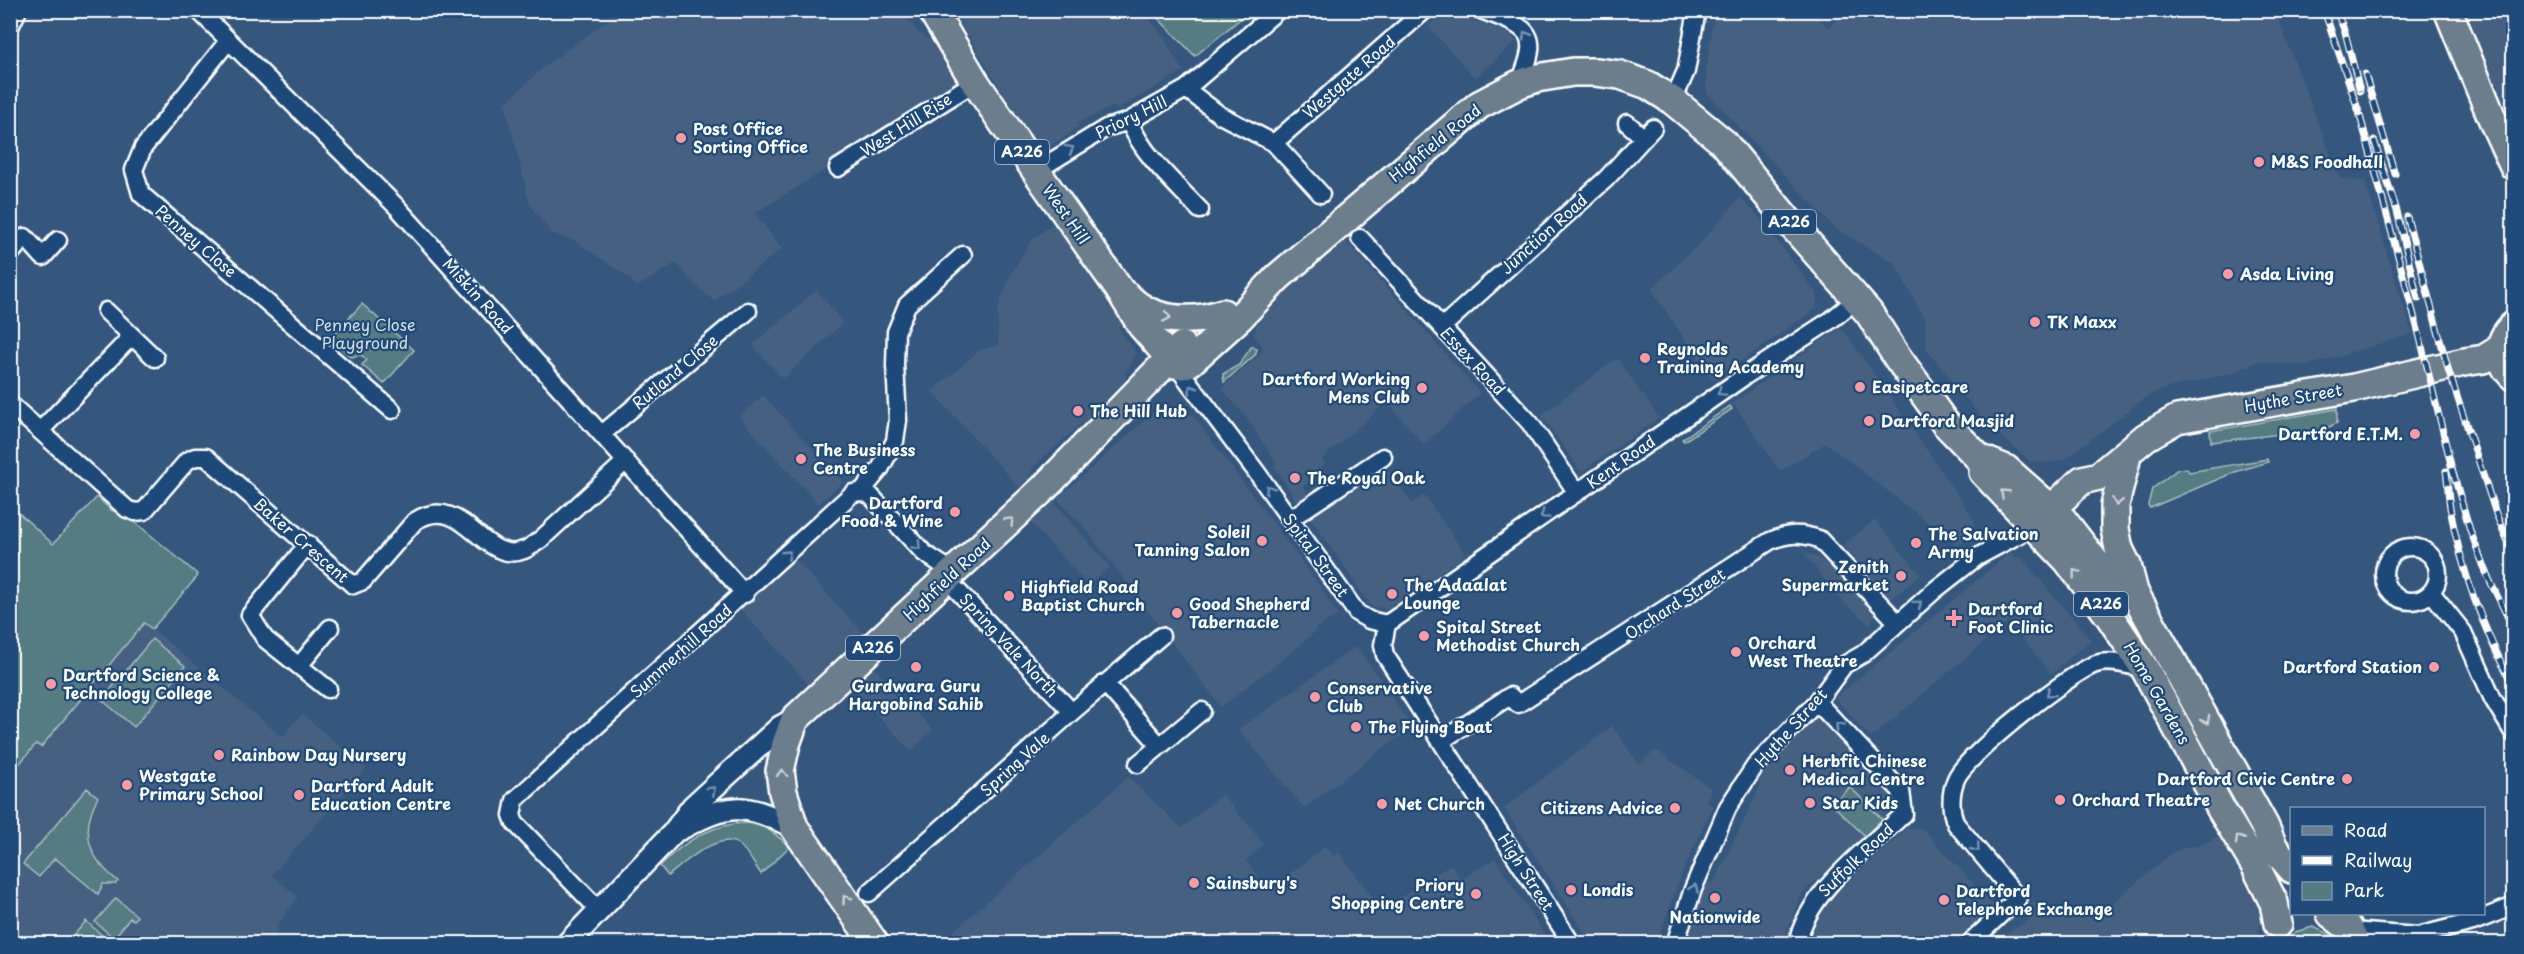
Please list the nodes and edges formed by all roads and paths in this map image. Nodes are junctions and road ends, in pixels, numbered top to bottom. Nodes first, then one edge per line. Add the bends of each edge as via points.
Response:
1 (18, 10) edge
2 (198, 10) edge
3 (932, 10) edge
4 (1278, 10) edge
5 (1425, 10) edge
6 (1481, 10) edge
7 (1697, 10) edge
8 (2448, 10) edge
9 (10, 27) edge
10 (228, 41) junction
11 (975, 82) junction
12 (1519, 84) junction
13 (1186, 89) junction
14 (1673, 100) junction
15 (1129, 121) junction
16 (1627, 123) dead end
17 (1274, 143) junction
18 (2514, 166) edge
19 (838, 168) dead end
20 (1036, 171) junction
21 (1321, 194) dead end
22 (1200, 210) dead end
23 (1360, 238) dead end
24 (58, 240) dead end
25 (10, 254) edge
26 (963, 255) dead end
27 (1278, 277) junction
28 (1119, 289) junction
29 (1856, 300) junction
30 (106, 311) dead end
31 (748, 311) dead end
32 (1223, 313) junction
33 (2514, 325) edge
34 (1142, 326) junction
35 (1442, 327) junction
36 (131, 337) junction
37 (2500, 349) junction
38 (155, 358) dead end
39 (1172, 361) junction
40 (2514, 377) edge
41 (1143, 385) junction
42 (10, 404) edge
43 (392, 410) dead end
44 (40, 431) junction
45 (602, 434) junction
46 (2127, 456) junction
47 (1383, 457) dead end
48 (1979, 458) junction
49 (626, 461) junction
50 (861, 492) junction
51 (1577, 492) junction
52 (2049, 518) junction
53 (1290, 519) junction
54 (308, 544) junction
55 (951, 575) junction
56 (2134, 592) junction
57 (2431, 592) dead end
58 (745, 594) junction
59 (1897, 622) junction
60 (1387, 624) junction
61 (330, 628) dead end
62 (1161, 636) dead end
63 (299, 666) junction
64 (2145, 669) junction
65 (1105, 683) junction
66 (328, 689) dead end
67 (1816, 702) junction
68 (1202, 711) dead end
69 (1072, 712) junction
70 (795, 719) junction
71 (2514, 734) edge
72 (1441, 741) junction
73 (1160, 746) junction
74 (1138, 764) dead end
75 (794, 826) junction
76 (673, 833) junction
77 (2290, 867) edge
78 (869, 893) dead end
79 (2514, 906) edge
80 (598, 909) junction
81 (2333, 915) edge
82 (2280, 927) edge
83 (2353, 937) edge
84 (2412, 940) edge
85 (567, 944) edge
86 (875, 944) edge
87 (1572, 944) edge
88 (1675, 944) edge
89 (1797, 944) edge
90 (1969, 944) edge

1 - 9 street
2 - 10 street, Miskin Road
3 - 11 main road, West Hill / A226
4 - 13 street, Priory Hill
5 - 17 street, Westgate Road
12 -> 6 street via 1532,47 1526,32
7 - 14 street via 1686,71
8 - 18 main road
10 - 43 street, Penney Close via 142,148 134,170 141,195
10 - 45 street, Miskin Road via 396,206
11 - 19 street, West Hill Rise
11 - 20 main road, West Hill / A226
12 - 14 main road, Highfield Road / A226 via 1573,72 1596,72 1648,85
12 - 27 main road, Highfield Road / A226 via 1459,120
13 - 15 street, Priory Hill
13 - 17 street via 1220,115
14 - 29 main road, A226 via 1724,143
20 -> 15 street, Priory Hill via 1106,128
15 - 22 street via 1149,156
16 - 35 street, Junction Road via 1648,133 1606,179
17 - 21 street
20 - 28 main road, West Hill / A226
23 - 35 street, Essex Road
24 - 25 street via 43,257 25,237
26 - 50 street, Summerhill Road via 908,305 896,332 896,441
27 - 32 main road, Highfield Road
27 - 39 main road, Highfield Road / A226 via 1190,362 1183,365
28 -> 32 main road, Highfield Road / A226 via 1154,314 1186,321
28 - 34 main road, West Hill / A226
29 - 48 main road, A226 via 1945,423
29 -> 51 street, Kent Road
30 - 36 street
31 - 45 street, Rutland Close
32 - 39 main road, Highfield Road / A226 via 1198,331
33 - 37 main road via 2507,331
34 - 39 main road, A226
34 - 41 main road, A226 via 1152,360
35 - 51 street, Essex Road via 1530,423
36 - 38 street
36 - 44 street
37 - 40 main road via 2504,367
37 - 46 main road, Hythe Street via 2484,360 2177,419 2146,437
39 - 41 main road, Highfield Road / A226
53 -> 39 street, Spital Street
55 -> 41 main road, Highfield Road / A226 via 1044,488
42 - 44 street, Baker Crescent
44 - 54 street, Baker Crescent via 135,512 144,511 187,461 206,456
45 - 49 street, Miskin Road
46 - 52 main road, Hythe Street via 2099,476 2095,489
46 -> 56 main road via 2115,505 2115,530
47 - 53 street
48 - 52 main road, A226 via 2006,469
52 -> 48 main road, Home Gardens / A226 via 1984,474
49 - 54 street, Baker Crescent via 524,550 510,553 496,549 454,517 423,515 363,581 352,585
49 - 58 street, Miskin Road
50 -> 55 street via 870,495 924,553
58 -> 50 street, Summerhill Road via 853,493
51 -> 60 street, Kent Road
52 - 56 main road, Home Gardens / A226 via 2110,581
59 -> 52 street, Hythe Street via 1977,557
64 -> 52 main road, Home Gardens / A226 via 2068,561
53 - 60 street, Spital Street via 1357,613
54 - 63 street via 250,615 265,639
55 - 69 street, Spring Vale North via 954,587
55 - 70 main road, Highfield Road / A226
56 -> 77 main road, Home Gardens / A226 via 2274,849
57 - 71 street via 2463,632 2493,699
58 - 80 street, Summerhill Road via 515,800 515,823
59 - 67 street, Hythe Street via 1863,654 1844,665
59 - 72 street, Orchard Street via 1819,539 1802,533 1783,535 1518,704 1510,696
60 - 72 street via 1385,655
61 - 63 street
62 - 65 street, Spring Vale
63 - 66 street
82 -> 64 main road, Home Gardens / A226 via 2274,903 2256,867
64 -> 90 street via 2099,663 2083,669 1968,760 1956,779 1953,817 2018,898
65 - 69 street, Spring Vale
65 - 73 street
88 -> 67 street, Hythe Street via 1693,889 1728,807 1755,766
89 -> 67 street, Suffolk Road via 1808,911 1820,893 1904,814 1901,791
68 - 73 street
69 - 78 street, Spring Vale
75 -> 70 main road, A226 via 780,771
76 -> 70 street, Highfield Road via 693,806 780,727
72 - 87 street, High Street
73 - 74 street
75 - 76 street via 756,810 740,808 711,813
86 -> 75 main road, A226
76 - 80 street, Highfield Road
79 - 84 street
80 - 85 street, Highfield Road
81 - 83 main road
83 - 84 street

